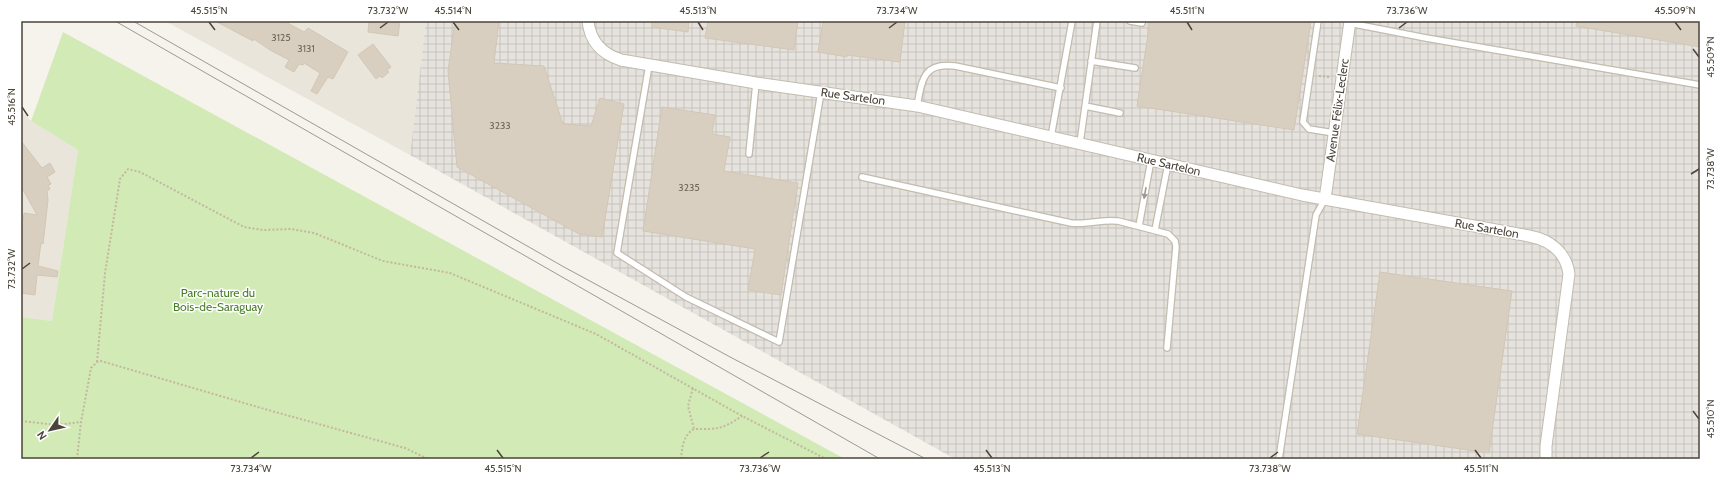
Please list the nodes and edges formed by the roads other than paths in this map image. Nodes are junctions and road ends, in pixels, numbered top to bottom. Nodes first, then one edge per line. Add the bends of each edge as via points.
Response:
1 (588, 21) edge
2 (1072, 21) edge
3 (1097, 21) edge
4 (1130, 21) edge
5 (1318, 21) edge
6 (1350, 22) edge
7 (1142, 23) dead end
8 (1091, 61) junction
9 (649, 65) junction
10 (1135, 68) dead end
11 (756, 82) junction
12 (1700, 85) edge
13 (1061, 88) junction
14 (821, 92) junction
15 (918, 106) junction
16 (1085, 106) junction
17 (1120, 113) dead end
18 (1334, 133) junction
19 (1051, 137) junction
20 (1080, 143) junction
21 (748, 154) dead end
22 (1151, 160) junction
23 (1168, 164) junction
24 (862, 177) dead end
25 (1325, 199) junction
26 (1139, 226) junction
27 (1155, 230) junction
28 (1167, 348) dead end
29 (1279, 459) edge
30 (1546, 459) edge

1 - 9 street, Rue Sartelon via 592,38 603,51 621,60
2 - 13 lane
3 - 8 lane
4 - 7 lane
5 - 18 lane via 1303,122 1309,129
6 - 12 lane via 1426,38
6 - 18 street, Avenue Félix-Leclerc
8 - 10 lane
8 - 16 lane
9 - 11 street, Rue Sartelon
9 - 14 lane via 617,253 686,297 779,342
11 - 14 street, Rue Sartelon
11 - 21 lane
13 - 15 lane via 955,66 939,66 926,72 923,77
13 - 19 lane
14 - 15 street, Rue Sartelon
15 - 19 street, Rue Sartelon
16 - 17 lane
16 - 20 lane
18 - 25 street, Avenue Félix-Leclerc
19 - 20 street, Rue Sartelon
20 - 22 street, Rue Sartelon
22 - 23 street, Rue Sartelon
22 -> 26 lane
23 - 25 street, Rue Sartelon
23 - 27 lane
24 - 26 lane via 1082,225 1110,220
25 - 29 lane via 1316,215
25 - 30 street, Rue Sartelon via 1538,238 1560,252 1568,268 1569,280
26 - 27 lane
27 - 28 lane via 1172,236 1176,247

